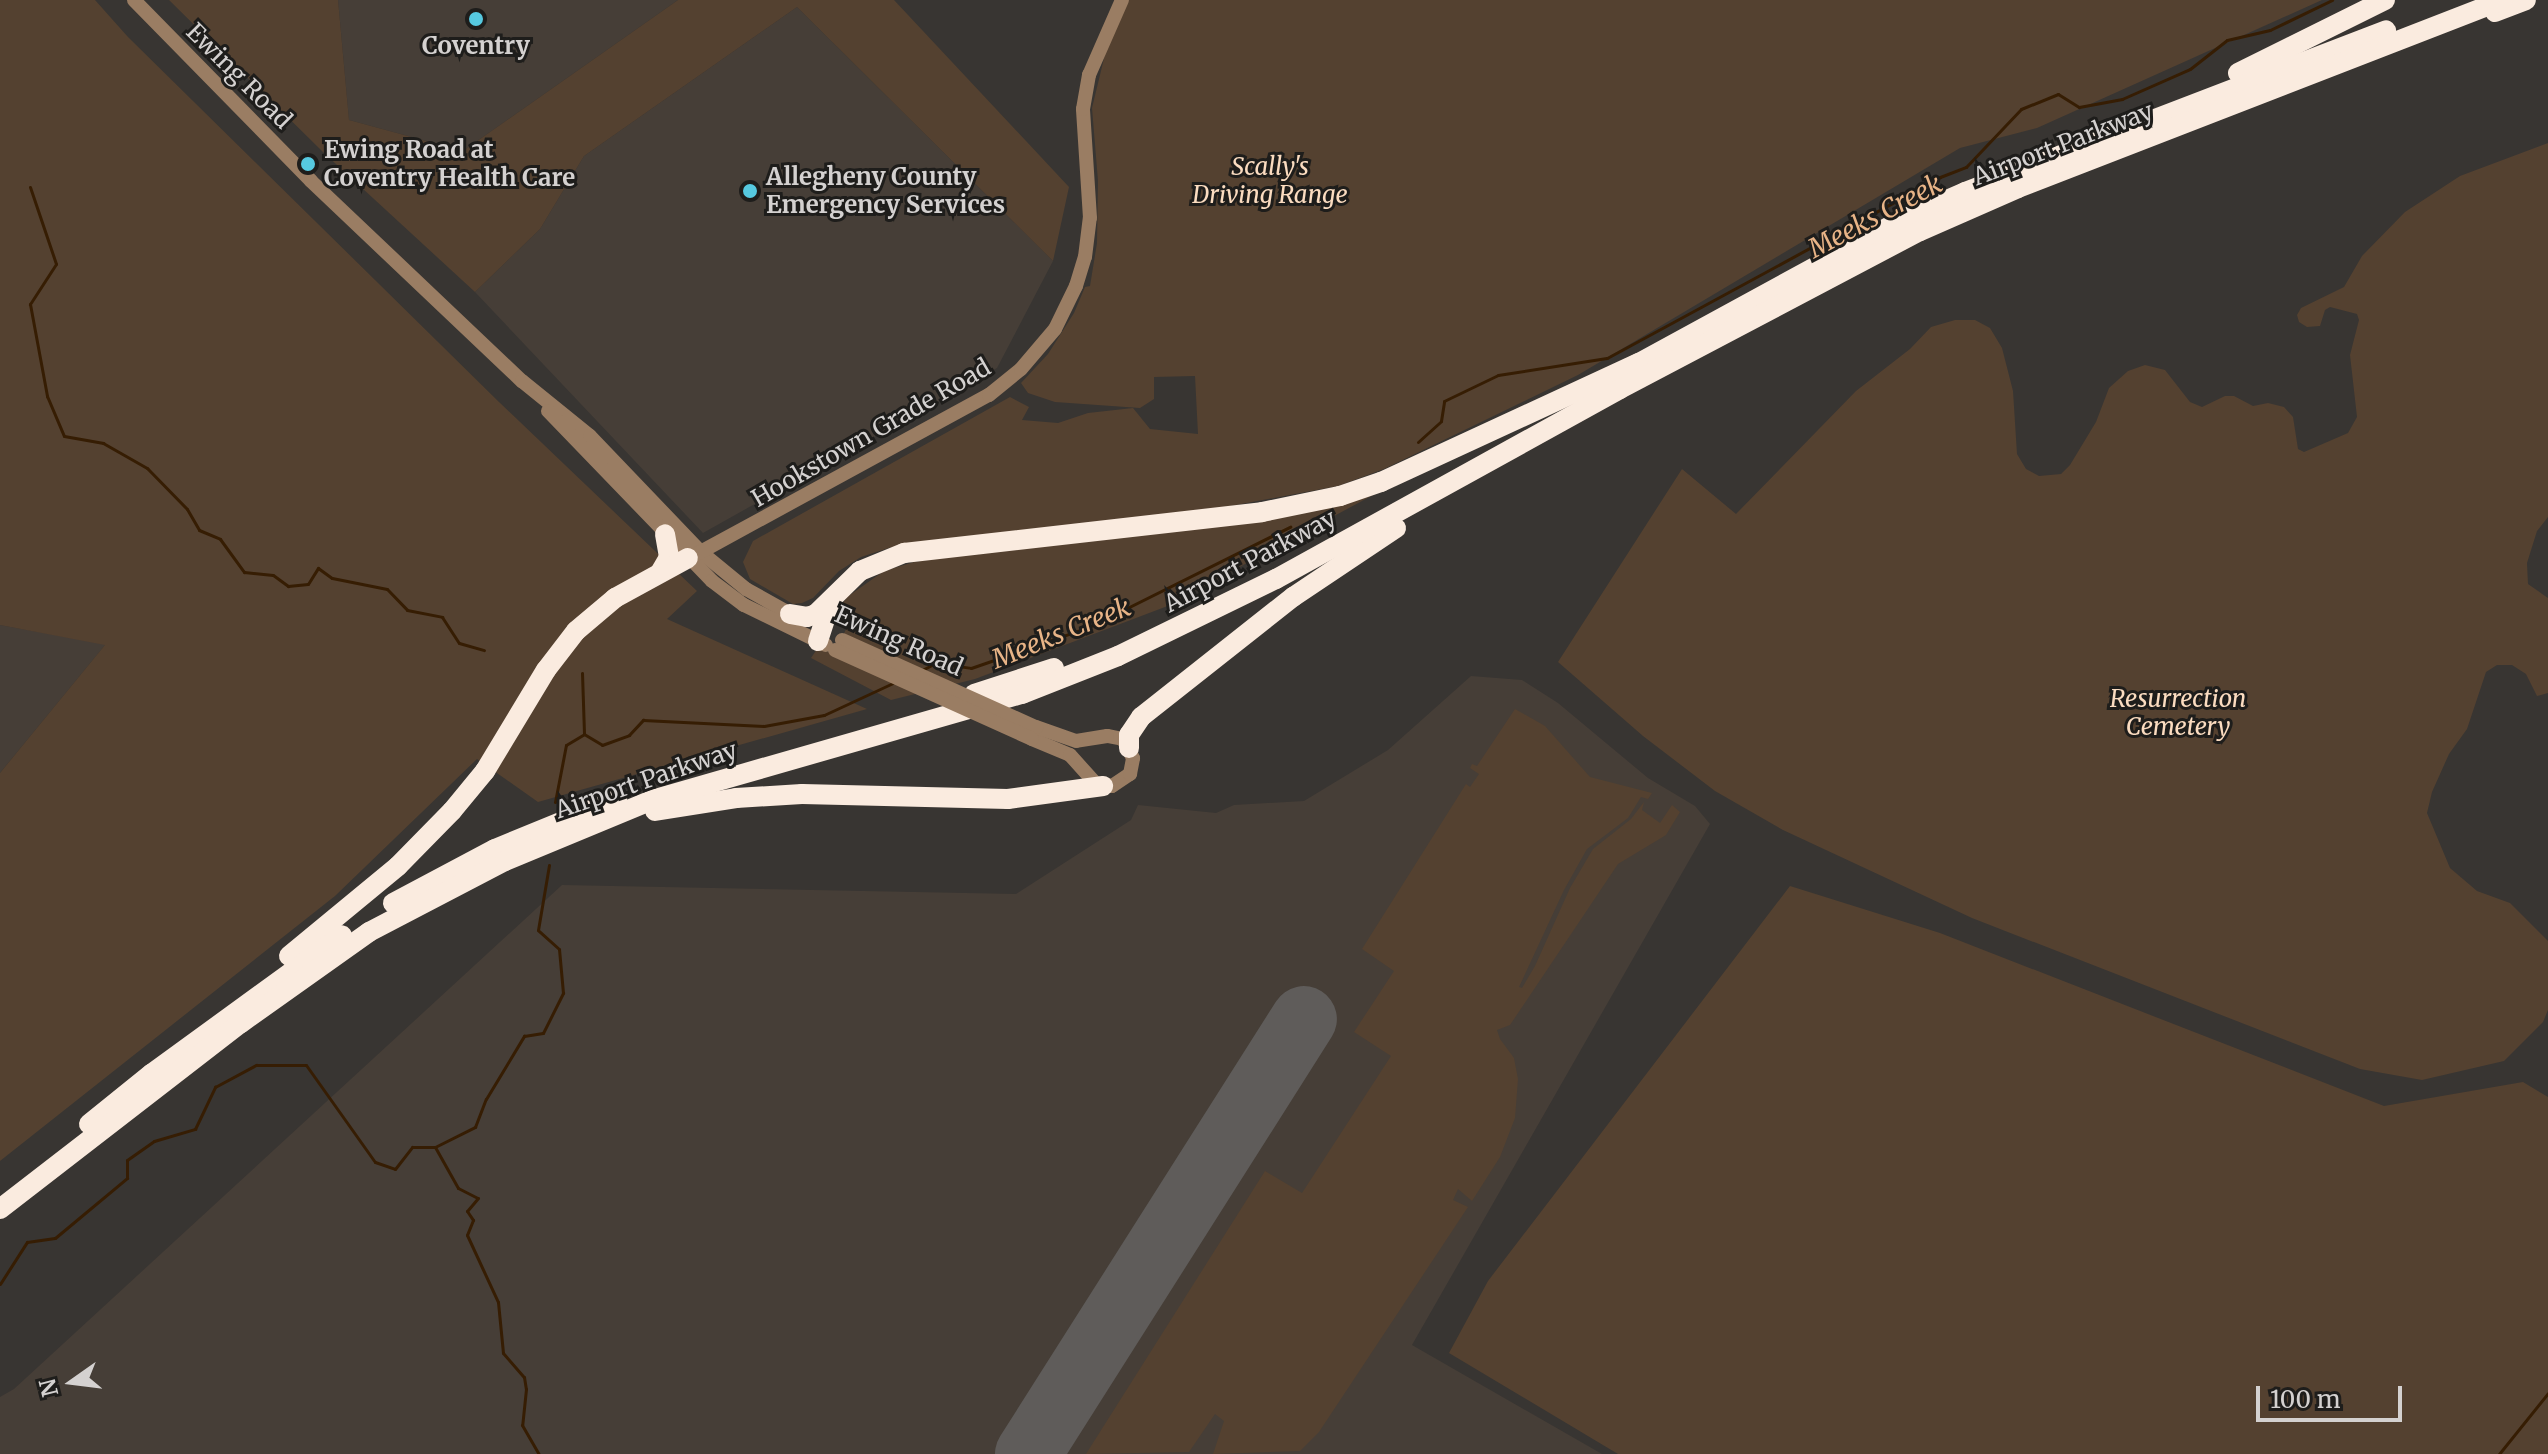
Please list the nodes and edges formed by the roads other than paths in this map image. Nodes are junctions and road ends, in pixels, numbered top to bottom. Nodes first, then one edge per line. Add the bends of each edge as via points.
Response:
1 (134, 0) edge
2 (1122, 0) edge
3 (2385, 0) edge
4 (2465, 0) edge
5 (2503, 0) edge
6 (2526, 0) edge
7 (2317, 74) junction
8 (1965, 192) junction
9 (1790, 298) junction
10 (1647, 359) junction
11 (522, 381) junction
12 (665, 534) junction
13 (695, 556) junction
14 (661, 571) junction
15 (830, 603) junction
16 (790, 614) junction
17 (829, 640) junction
18 (1034, 733) junction
19 (1129, 748) junction
20 (1103, 786) junction
21 (544, 844) junction
22 (151, 1074) junction
23 (0, 1191) edge
24 (0, 1209) edge

1 - 11 street, Ewing Road via 311,181
2 - 13 street, Hookstown Grade Road via 1089,75 1083,109 1090,218 1076,286 1055,329 1021,369 989,395
3 - 8 highway via 2231,76
4 - 8 highway, Airport Parkway
5 - 7 highway, Airport Parkway
6 - 7 highway
7 - 9 highway, Airport Parkway via 1993,198
8 - 10 highway, Airport Parkway via 1834,254
9 - 19 highway via 1351,556 1141,717 1129,735
9 - 21 highway, Airport Parkway via 1276,579 1118,656 1022,694 655,799
10 - 15 highway via 1340,496 1262,512 904,553 860,571
10 - 22 highway, Airport Parkway via 1271,566 1110,645 974,694 676,779 577,812 495,849 431,880 353,928
11 - 12 street, Ewing Road
11 - 13 street, Ewing Road via 590,436
12 - 13 street, Ewing Road
12 - 14 highway via 669,557
13 - 14 highway
13 - 16 street, Ewing Road
13 - 17 street, Ewing Road via 744,605
14 - 22 highway via 615,598 571,637 485,771 398,866
15 - 16 highway via 811,616
15 - 17 highway
16 - 17 street, Ewing Road
17 - 18 street, Ewing Road, bridge
18 - 19 street, Ewing Road via 1076,741 1116,736
18 - 20 street, Ewing Road via 1070,755 1090,780
19 - 20 street via 1133,761 1126,780
20 - 21 highway via 1008,799 802,794 736,798 649,812
21 - 24 highway, Airport Parkway via 369,932 241,1023
22 - 23 highway, Airport Parkway

